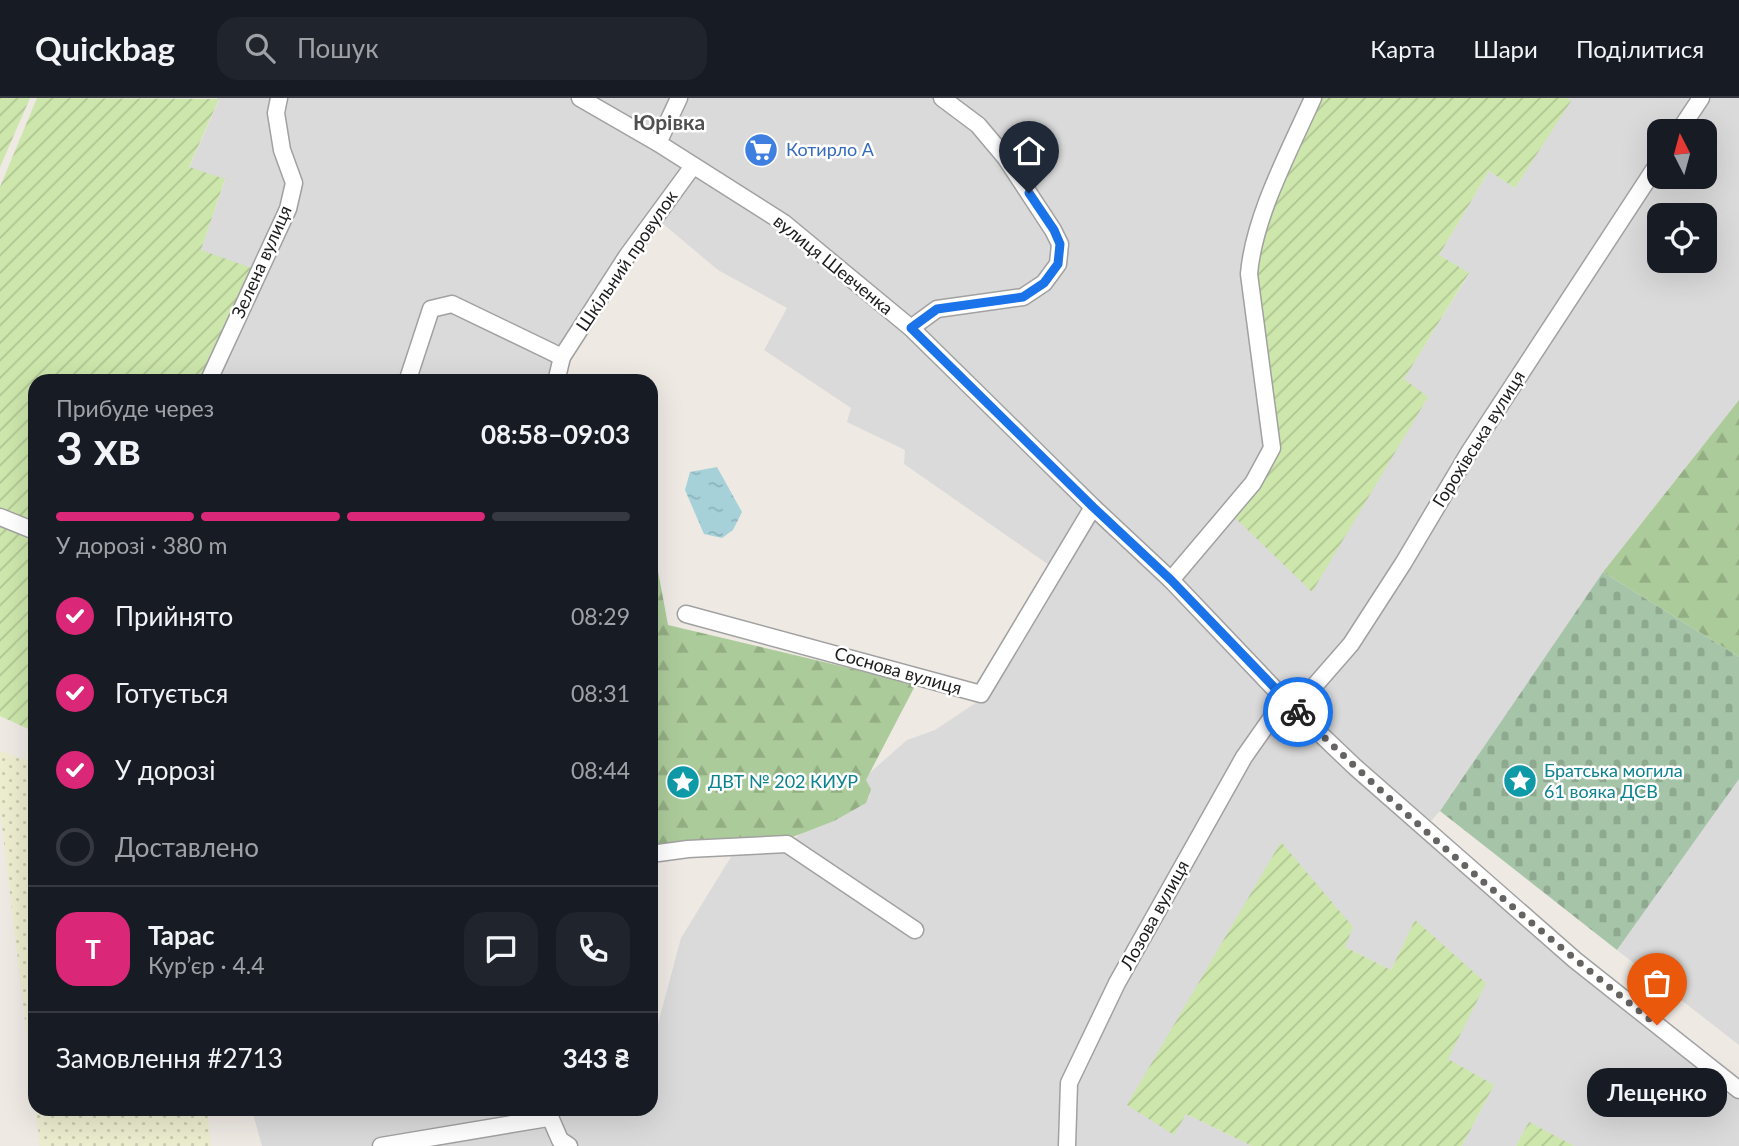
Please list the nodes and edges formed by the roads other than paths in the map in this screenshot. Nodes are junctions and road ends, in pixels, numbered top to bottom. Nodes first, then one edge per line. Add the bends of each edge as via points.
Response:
1 (279, 98) edge
2 (580, 98) edge
3 (679, 98) edge
4 (942, 98) edge
5 (1313, 98) edge
6 (1701, 98) edge
7 (1687, 119) edge
8 (658, 143) junction
9 (693, 166) junction
10 (1647, 180) edge
11 (911, 328) junction
12 (562, 357) junction
13 (212, 374) edge
14 (410, 374) edge
15 (558, 374) edge
16 (1093, 507) junction
17 (0, 517) edge
18 (28, 528) edge
19 (1171, 580) junction
20 (686, 614) dead end
21 (1289, 704) junction
22 (658, 853) edge
23 (915, 930) dead end
24 (1739, 1090) edge
25 (537, 1116) edge
26 (548, 1116) edge
27 (382, 1146) edge
28 (569, 1146) edge
29 (1067, 1146) edge

1 - 13 street, Зелена вулиця via 276,113 282,150 294,183 288,209
2 - 8 street, вулиця Шевченка
3 - 8 street
4 - 11 street via 978,125 1005,156 1054,230 1060,244 1058,264 1044,283 1023,297 937,309
5 - 19 street via 1251,248 1249,274 1272,448 1253,483
6 - 7 street
8 - 9 street, вулиця Шевченка
9 - 11 street, вулиця Шевченка via 784,223
9 - 12 street, Шкільний провулок via 627,256
10 - 21 street, Горохівська вулиця via 1468,454 1351,644 1303,699
11 - 16 street, вулиця Шевченка
12 - 14 street via 452,304 431,309
12 - 15 street, Шкільний провулок
16 - 19 street, вулиця Шевченка
16 - 20 street, Соснова вулиця via 981,694
17 - 18 street
19 - 21 street, вулиця Шевченка
21 - 24 street, вулиця Шевченка via 1575,960
21 - 29 street, Лозова вулиця via 1277,710 1244,757 1117,983 1069,1083
22 - 23 street via 787,844
25 - 27 street
26 - 28 street via 560,1140

